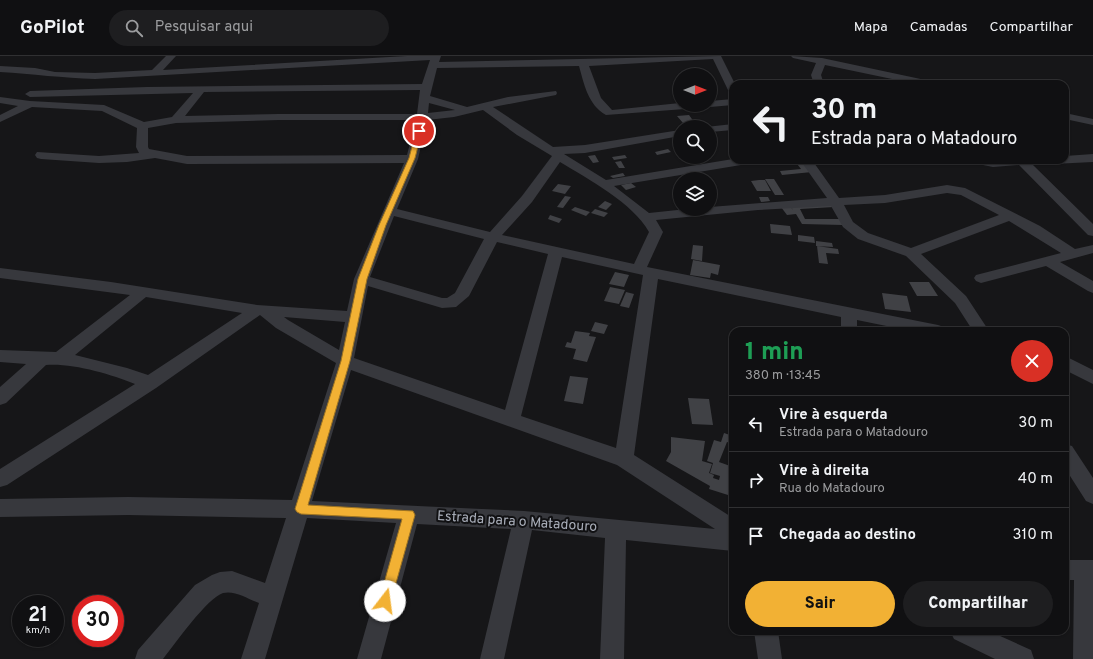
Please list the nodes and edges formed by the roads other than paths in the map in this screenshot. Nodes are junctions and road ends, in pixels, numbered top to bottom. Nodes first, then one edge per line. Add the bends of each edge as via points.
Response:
1 (171, 56) edge
2 (286, 56) edge
3 (715, 56) edge
4 (796, 56) edge
5 (435, 59) edge
6 (18, 60) dead end
7 (338, 60) edge
8 (549, 60) edge
9 (225, 61) dead end
10 (822, 61) junction
11 (583, 63) junction
12 (280, 67) junction
13 (2, 70) edge
14 (217, 70) junction
15 (155, 73) junction
16 (55, 75) junction
17 (95, 76) junction
18 (818, 80) edge
19 (897, 80) edge
20 (729, 82) edge
21 (200, 91) junction
22 (80, 92) junction
23 (425, 93) junction
24 (552, 93) dead end
25 (24, 95) junction
26 (0, 96) edge
27 (263, 97) junction
28 (0, 100) edge
29 (729, 102) edge
30 (717, 103) edge
31 (30, 104) junction
32 (63, 105) junction
33 (486, 107) junction
34 (673, 107) edge
35 (469, 111) junction
36 (422, 117) junction
37 (1069, 117) edge
38 (253, 118) junction
39 (0, 119) edge
40 (176, 120) junction
41 (1093, 122) edge
42 (143, 126) junction
43 (729, 127) edge
44 (717, 128) edge
45 (673, 134) edge
46 (555, 153) junction
47 (156, 154) junction
48 (41, 155) dead end
49 (412, 158) junction
50 (1093, 158) edge
51 (1069, 159) edge
52 (729, 163) edge
53 (809, 164) edge
54 (1026, 164) edge
55 (602, 184) junction
56 (835, 201) junction
57 (390, 211) junction
58 (1010, 216) junction
59 (646, 217) junction
60 (1093, 232) edge
61 (492, 238) junction
62 (1093, 249) edge
63 (556, 252) junction
64 (911, 253) junction
65 (1072, 254) junction
66 (1048, 261) junction
67 (644, 272) junction
68 (0, 273) edge
69 (981, 278) dead end
70 (362, 279) junction
71 (1093, 288) edge
72 (142, 293) junction
73 (262, 311) junction
74 (849, 313) junction
75 (355, 317) junction
76 (849, 327) edge
77 (918, 327) edge
78 (978, 327) edge
79 (0, 356) edge
80 (60, 358) junction
81 (42, 360) junction
82 (346, 361) junction
83 (1069, 364) edge
84 (1093, 378) edge
85 (150, 383) junction
86 (0, 398) edge
87 (511, 420) junction
88 (1069, 458) edge
89 (624, 460) junction
90 (0, 479) edge
91 (1093, 495) edge
92 (2, 509) edge
93 (301, 509) junction
94 (409, 515) junction
95 (524, 520) junction
96 (729, 527) edge
97 (616, 529) junction
98 (729, 541) edge
99 (1081, 570) edge
100 (272, 598) junction
101 (767, 635) edge
102 (970, 635) edge
103 (992, 646) edge
104 (147, 659) edge
105 (253, 659) edge
106 (369, 659) edge
107 (492, 659) edge
108 (612, 659) edge
109 (770, 659) edge
110 (1022, 659) edge
111 (1085, 659) edge

1 - 15 street
2 - 12 street
3 - 11 street
3 - 20 street
4 - 10 street
5 - 7 street
5 - 8 street
5 - 23 street
6 - 13 street
7 - 12 street
8 - 11 street
9 - 14 street
10 - 18 street via 816,75
10 - 19 street
11 - 34 street via 596,100 604,111 610,113
12 - 14 street
13 - 16 street via 35,71
14 - 15 street
15 - 17 street
16 - 17 street
16 - 25 street
17 - 22 street
21 - 22 street
21 - 27 street
21 - 40 street
22 - 25 street
22 - 32 street
23 - 27 street
23 - 35 street
23 - 36 street
24 - 33 street via 508,100
25 - 26 street
27 - 38 street
28 - 31 street
29 - 30 street
31 - 32 street
31 - 39 street
32 - 42 street via 104,108
33 - 35 street
33 - 46 street
35 - 36 street
36 - 38 street
36 - 49 street
37 - 41 street
38 - 40 street
40 - 42 street
42 - 47 street via 144,152
43 - 44 street
45 - 46 street
46 - 55 street
46 - 61 street via 527,199
47 - 48 street via 109,159
47 - 49 street via 187,160
49 - 57 street
50 - 51 street
52 - 55 street
53 - 56 street
54 - 60 street
55 - 59 street
56 - 58 street via 885,199 956,189
56 - 59 street
56 - 64 street via 854,230 877,242
57 - 61 street
57 - 70 street
58 - 64 street
58 - 65 street
59 - 67 street via 652,221 656,232
61 - 63 street
61 - 70 street via 461,296 450,303 442,304
62 - 65 street
63 - 67 street
63 - 87 street
64 - 78 street via 961,300
65 - 66 street
66 - 69 street
66 - 71 street
67 - 74 street
67 - 89 street
68 - 72 street
70 - 75 street
72 - 73 street
72 - 80 street
73 - 75 street
73 - 82 street
73 - 85 street
74 - 76 street
74 - 77 street
75 - 82 street
79 - 81 street
80 - 81 street
80 - 85 street via 127,374
81 - 86 street
82 - 87 street
82 - 93 street
83 - 84 street
85 - 90 street
87 - 89 street
88 - 91 street
89 - 96 street
92 - 93 street, Estrada para o Matadouro via 128,506
93 - 94 street, Estrada para o Matadouro
93 - 100 street
94 - 95 street, Estrada para o Matadouro
94 - 106 street
95 - 97 street, Estrada para o Matadouro
95 - 107 street
97 - 98 street, Estrada para o Matadouro
97 - 108 street
99 - 111 street via 1086,618
100 - 104 street via 246,586 232,582 220,583 203,593
100 - 105 street
101 - 109 street
102 - 103 street
103 - 110 street

